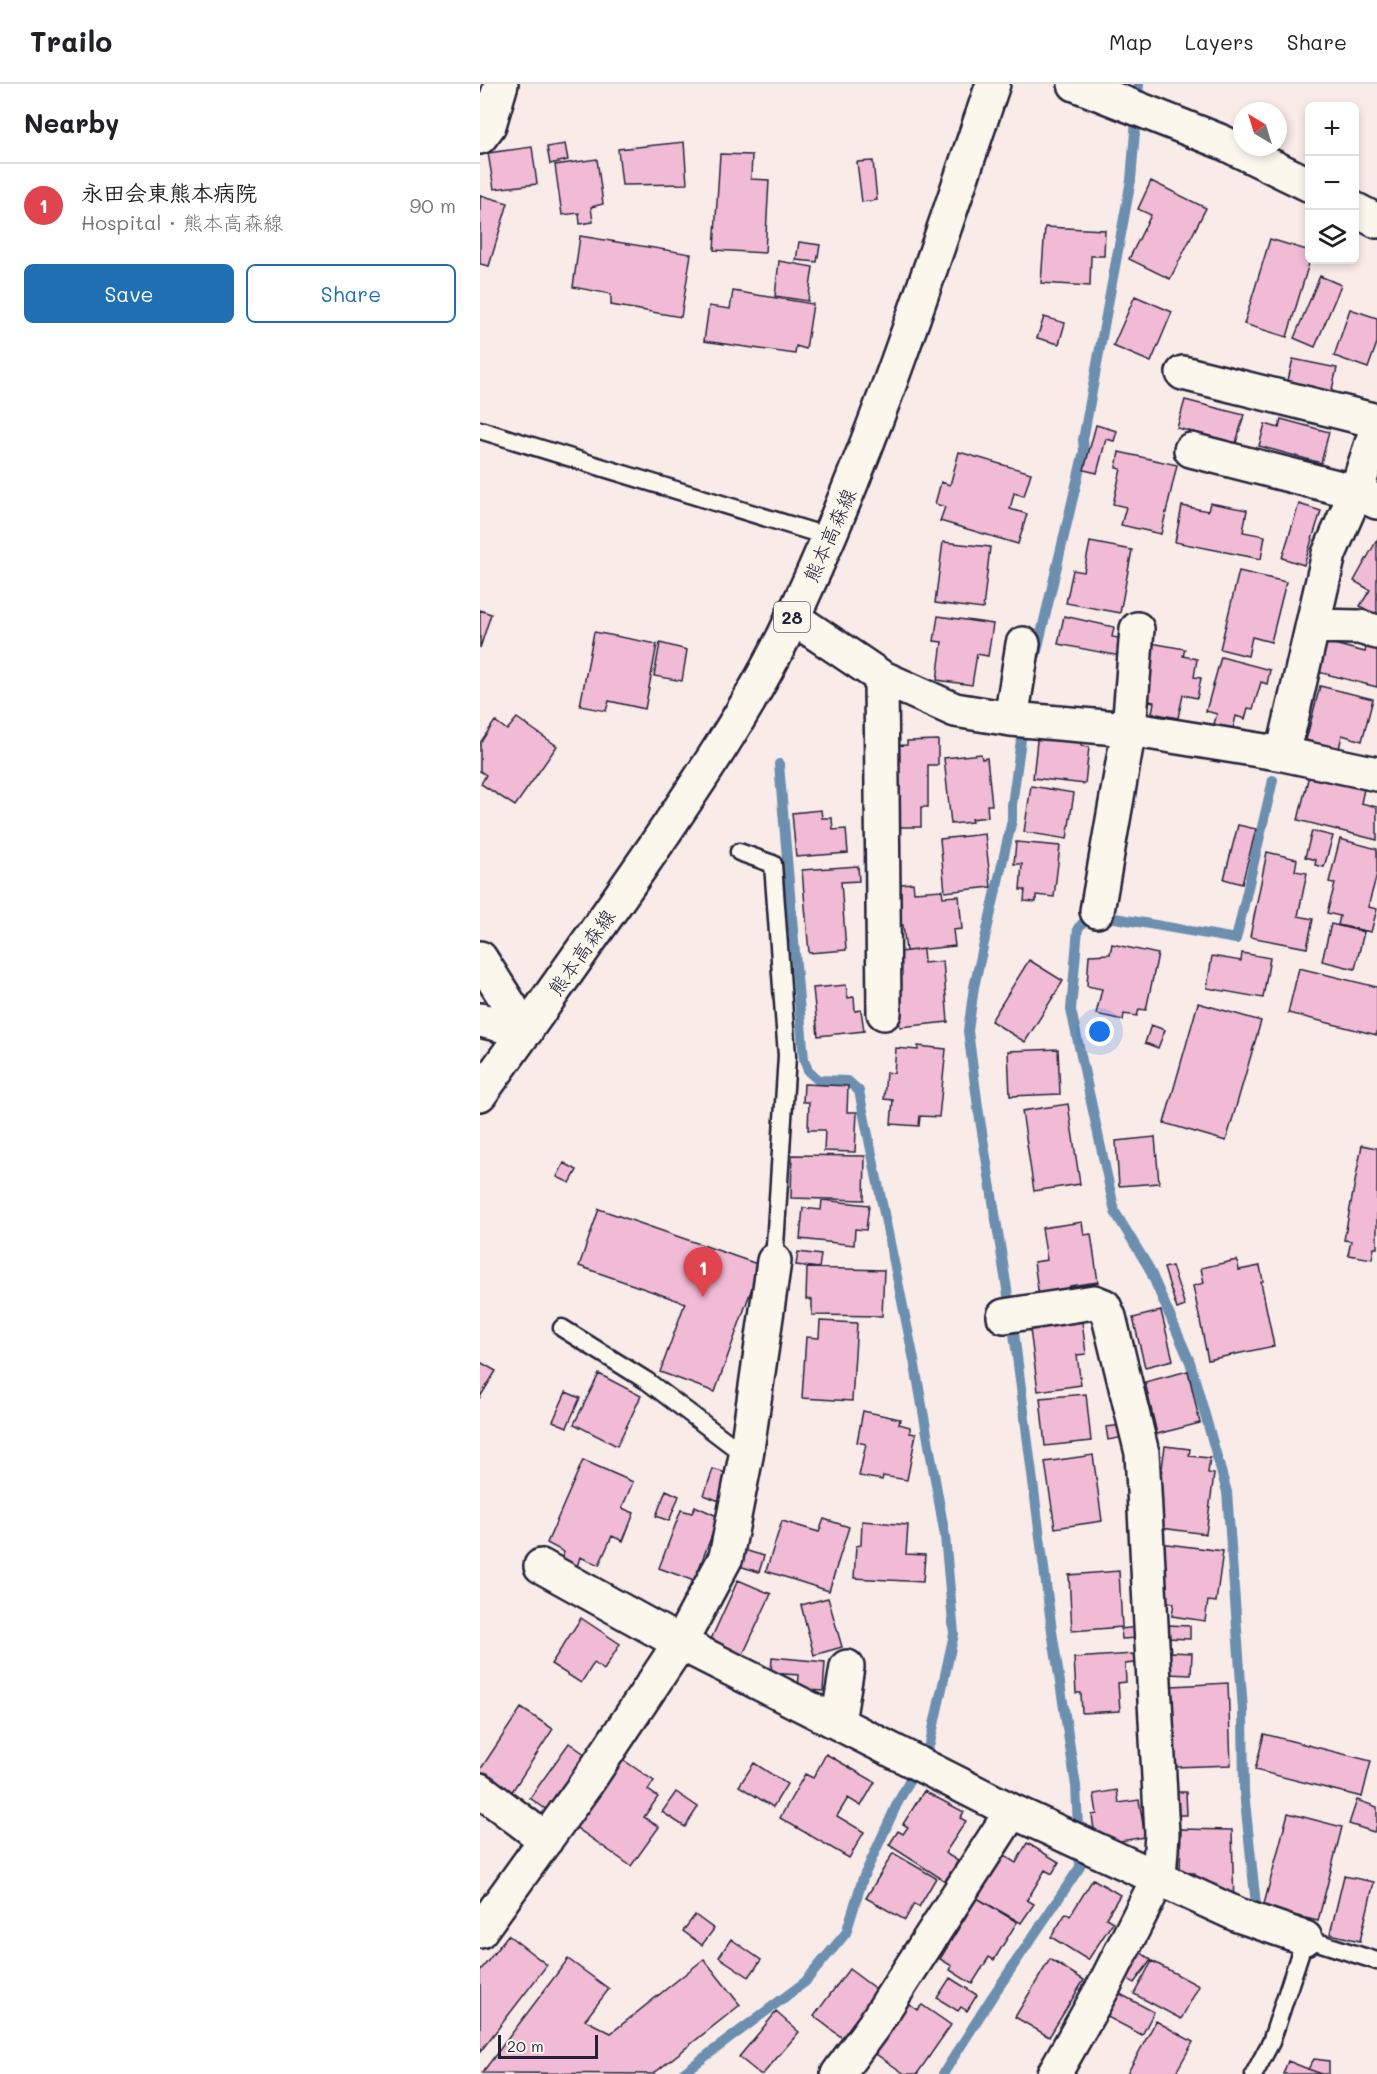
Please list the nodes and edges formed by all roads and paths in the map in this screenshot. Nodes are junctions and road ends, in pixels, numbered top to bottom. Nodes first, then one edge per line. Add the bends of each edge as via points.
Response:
1 (501, 84) edge
2 (993, 84) edge
3 (1075, 84) edge
4 (480, 137) edge
5 (1305, 183) edge
6 (1356, 210) edge
7 (1377, 221) edge
8 (1183, 373) dead end
9 (1377, 421) edge
10 (1377, 428) edge
11 (480, 430) edge
12 (1191, 450) dead end
13 (1367, 497) edge
14 (829, 537) junction
15 (792, 617) junction
16 (1313, 626) junction
17 (1137, 629) dead end
18 (1377, 632) edge
19 (1023, 644) dead end
20 (881, 677) junction
21 (1011, 719) junction
22 (1129, 729) junction
23 (1283, 754) junction
24 (1377, 774) edge
25 (739, 852) dead end
26 (1097, 911) dead end
27 (480, 958) edge
28 (884, 1013) dead end
29 (480, 1020) edge
30 (526, 1031) junction
31 (480, 1094) edge
32 (774, 1261) joint
33 (1004, 1316) dead end
34 (562, 1328) dead end
35 (746, 1456) junction
36 (541, 1566) dead end
37 (680, 1643) junction
38 (847, 1667) dead end
39 (838, 1722) junction
40 (480, 1790) edge
41 (1012, 1811) junction
42 (546, 1840) junction
43 (1159, 1877) junction
44 (480, 1931) edge
45 (1305, 1938) junction
46 (1377, 1961) edge
47 (838, 2074) edge
48 (1054, 2074) edge
49 (1254, 2074) edge

1 - 4 street via 489,126
2 - 14 street, 熊本高森線 / 28 via 873,429
3 - 5 street via 1222,142
6 - 7 street
8 - 9 street
10 - 13 street
11 - 14 lane
12 - 13 street
13 - 16 street via 1329,554
14 - 15 street, 熊本高森線 / 28
15 - 20 street
15 - 30 street, 熊本高森線 / 28 via 735,722 681,807
16 - 18 street via 1359,627
16 - 23 street
17 - 22 street
19 - 21 street
20 - 21 street via 954,710
20 - 28 street
21 - 22 street
22 - 23 street
22 - 26 street
23 - 24 street
25 - 32 lane via 773,864 787,1056
27 - 30 street
29 - 30 street
30 - 31 street, 熊本高森線 / 28
32 - 35 street
33 - 43 street via 1094,1302 1104,1306 1109,1317 1142,1454 1162,1834
34 - 35 lane via 647,1381
35 - 37 street via 726,1557
36 - 37 street
37 - 39 street
37 - 42 street
38 - 39 street
39 - 41 street
40 - 42 street
41 - 43 street
41 - 47 street
42 - 44 street
43 - 45 street via 1238,1915
43 - 48 street
45 - 46 lane
45 - 49 lane via 1271,2042

